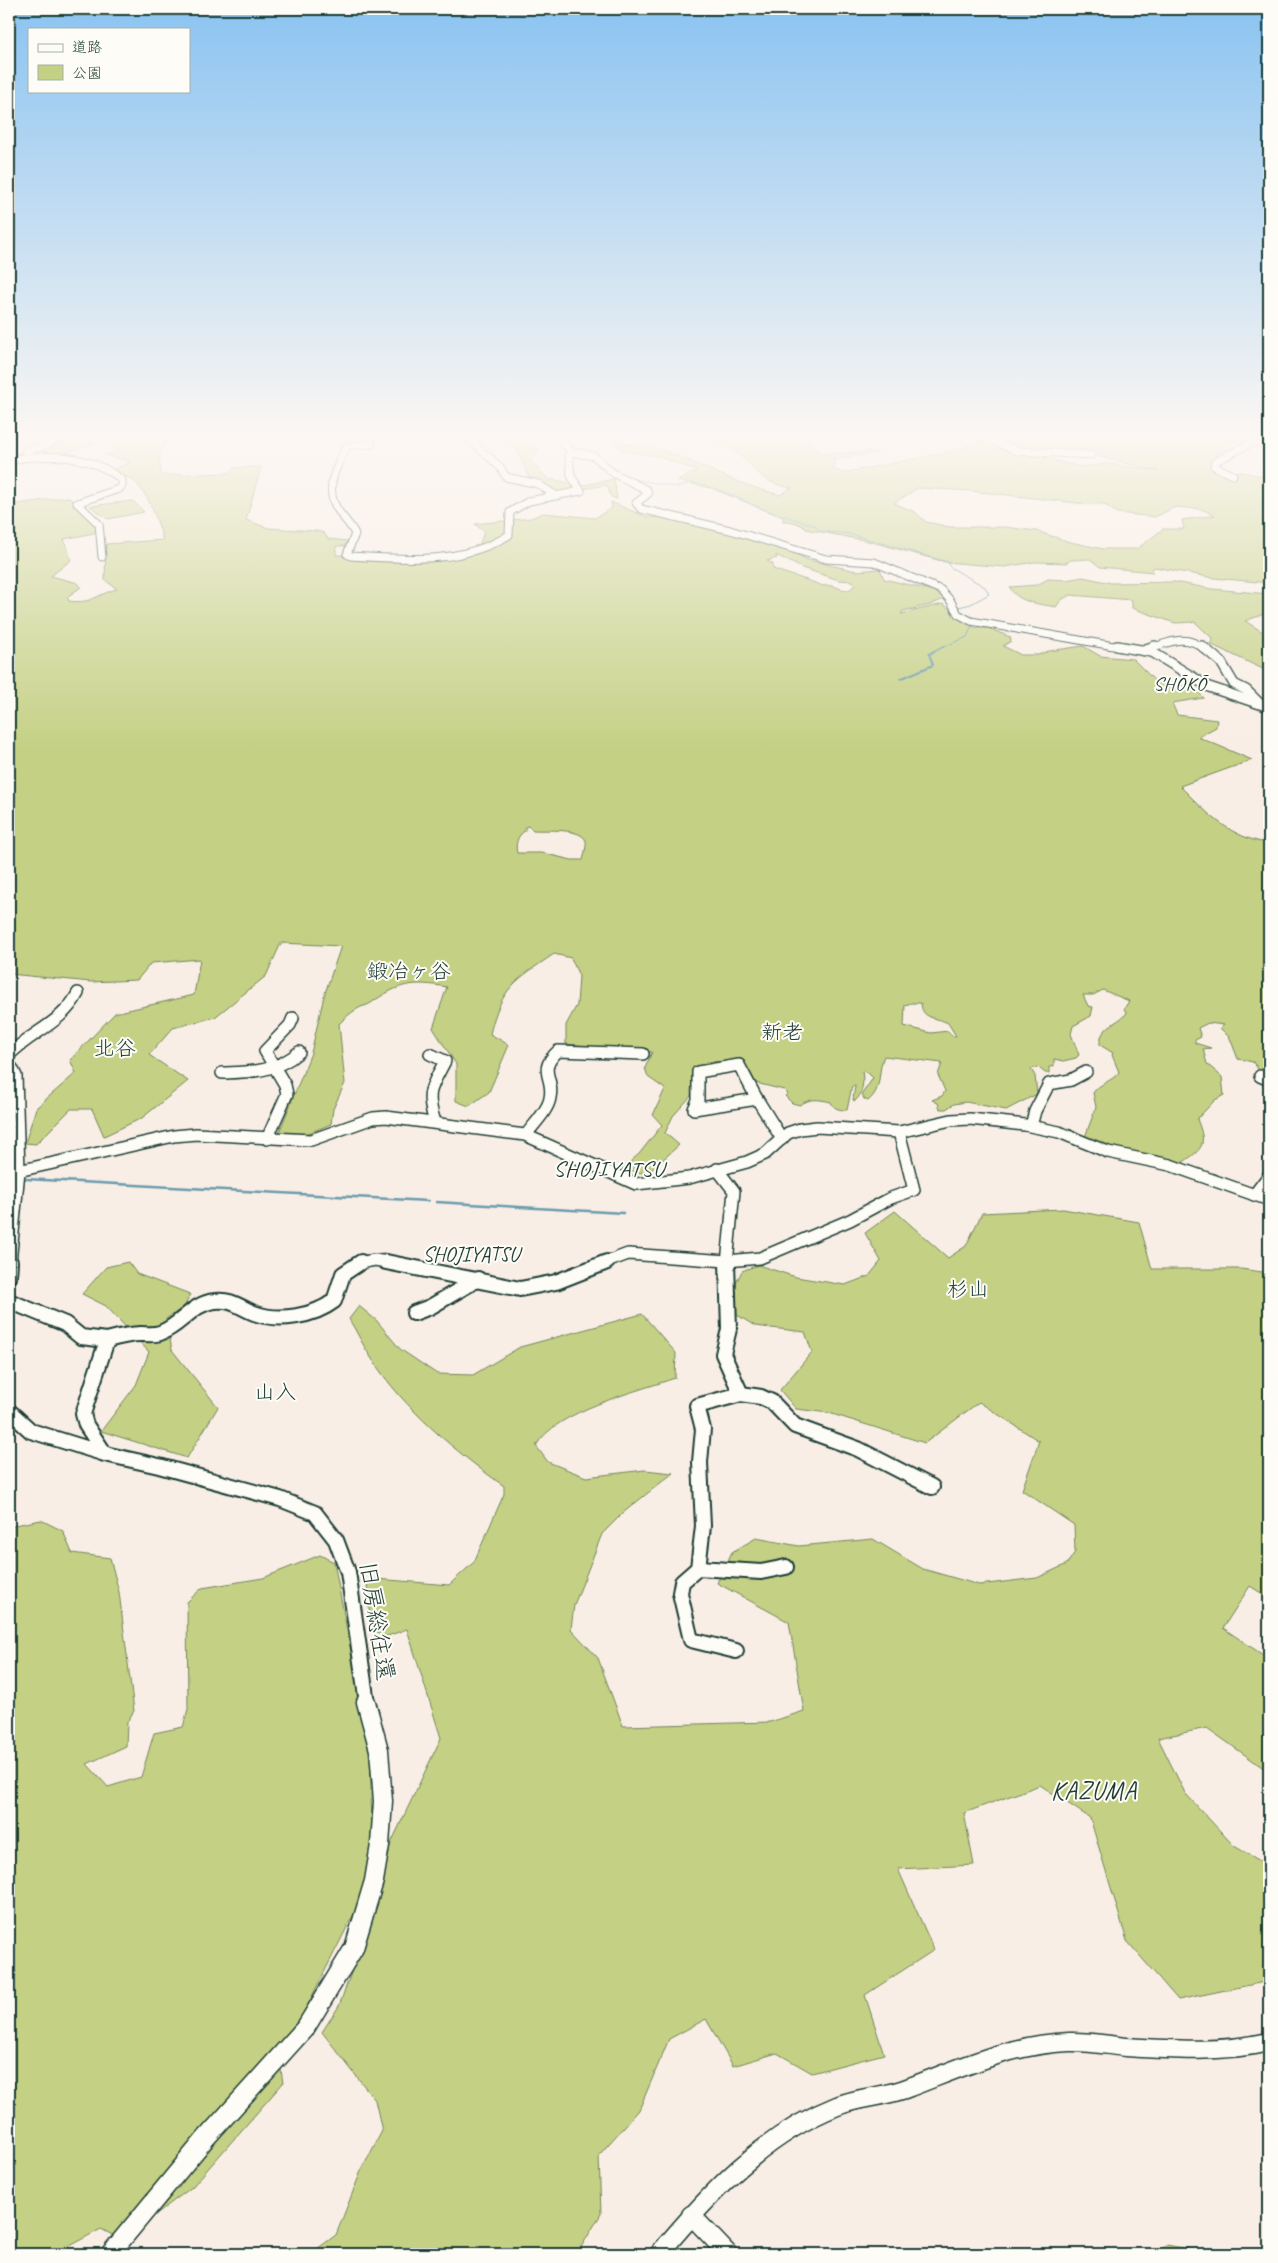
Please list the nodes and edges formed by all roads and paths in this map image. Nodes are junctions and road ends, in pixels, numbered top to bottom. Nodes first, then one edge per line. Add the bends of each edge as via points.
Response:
1 (100, 540) edge
2 (353, 540) edge
3 (502, 540) edge
4 (753, 540) edge
5 (102, 557) dead end
6 (1143, 650) junction
7 (1260, 704) junction
8 (1269, 707) edge
9 (78, 993) dead end
10 (293, 1018) dead end
11 (299, 1052) dead end
12 (430, 1054) dead end
13 (643, 1054) dead end
14 (9, 1055) edge
15 (9, 1068) edge
16 (277, 1069) junction
17 (1086, 1072) dead end
18 (222, 1073) dead end
19 (758, 1099) junction
20 (435, 1122) junction
21 (1031, 1126) junction
22 (899, 1132) junction
23 (526, 1135) junction
24 (267, 1139) junction
25 (782, 1139) junction
26 (717, 1169) junction
27 (14, 1172) edge
28 (1269, 1175) edge
29 (1254, 1195) junction
30 (1269, 1200) edge
31 (727, 1261) junction
32 (9, 1276) edge
33 (478, 1280) junction
34 (9, 1301) edge
35 (414, 1313) dead end
36 (107, 1340) junction
37 (741, 1394) junction
38 (9, 1411) edge
39 (105, 1454) junction
40 (932, 1487) dead end
41 (786, 1567) dead end
42 (698, 1568) junction
43 (736, 1651) dead end
44 (1269, 2042) edge
45 (691, 2216) junction
46 (110, 2254) edge
47 (659, 2254) edge
48 (728, 2254) edge

1 - 5 street
2 - 3 street via 348,555 432,557 478,551
4 - 6 street via 826,559 874,562 940,590 948,596 958,615 975,623
6 - 7 street via 1209,687
6 - 7 street via 1178,639 1200,645 1221,662 1234,684 1246,690
7 - 8 street
9 - 14 street via 72,1005
10 - 16 street via 265,1051
11 - 16 street
12 - 20 street via 445,1061 428,1091
13 - 23 street via 558,1051 546,1065 552,1094 550,1101
15 - 27 street via 16,1076
16 - 18 street
16 - 24 street via 287,1094
17 - 21 street via 1071,1080 1049,1084
19 - 19 street via 739,1066 698,1072 698,1100 694,1109
19 - 25 street via 770,1124
20 - 23 street
20 - 24 street via 379,1117 362,1120 311,1140
21 - 22 street via 970,1119
21 - 29 street via 1059,1132 1108,1152 1170,1165
22 - 25 street via 817,1127 788,1133
22 - 31 street via 914,1190 760,1258
23 - 26 street via 636,1184 667,1182
24 - 27 street via 196,1134 174,1136
25 - 26 street via 765,1154
26 - 31 street via 734,1191
27 - 32 street
28 - 29 street
29 - 30 street
31 - 33 street via 628,1254 556,1282 527,1288
31 - 37 street via 729,1330 723,1354
33 - 35 street
33 - 36 street via 370,1260 343,1274 334,1301 312,1313 268,1317 254,1313 236,1301 208,1300 160,1333
34 - 36 street via 65,1324 81,1338
36 - 39 street via 103,1361 82,1412
37 - 40 street via 772,1402 795,1426 858,1449
37 - 42 street via 697,1406 703,1428 700,1462 703,1526
38 - 39 street, 旧房総往還 via 31,1431
39 - 46 street, 旧房総往還 via 296,1504 316,1513 336,1540 348,1572 367,1706 379,1750 383,1800 374,1881 354,1948 306,2027 206,2138
41 - 42 street via 761,1572
42 - 43 street via 682,1582 680,1593 691,1640
44 - 45 street via 1205,2051 1068,2042 1028,2044 964,2065 892,2095 837,2105 794,2126 753,2154
45 - 47 street
45 - 48 street

